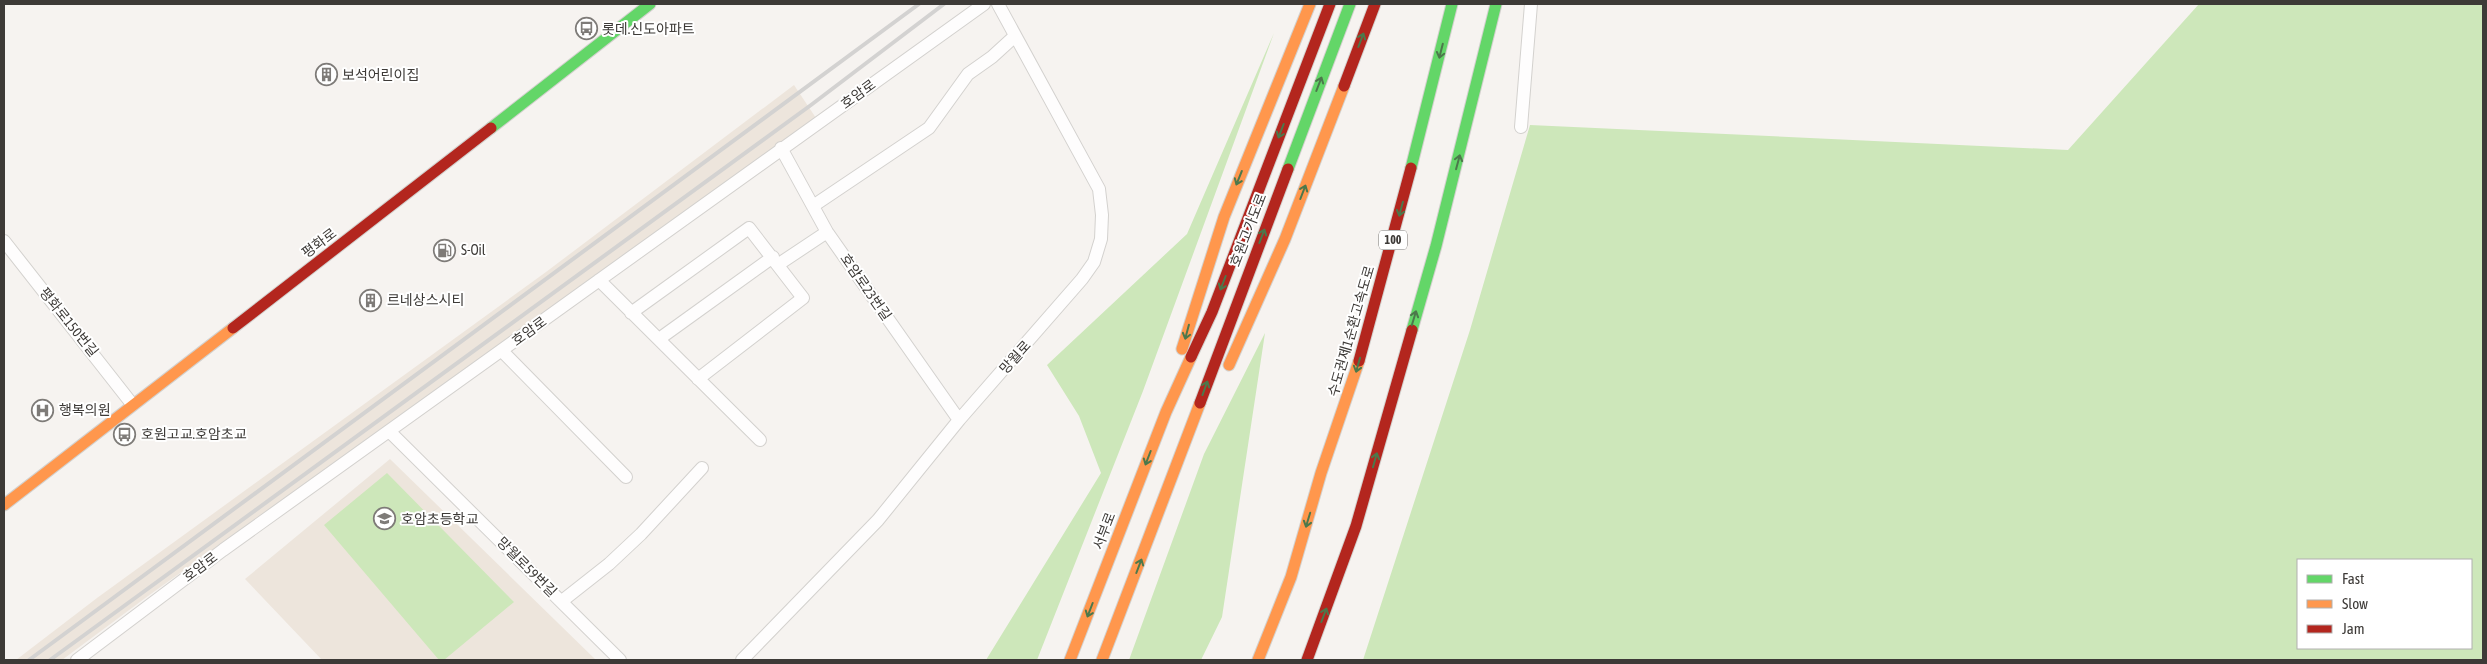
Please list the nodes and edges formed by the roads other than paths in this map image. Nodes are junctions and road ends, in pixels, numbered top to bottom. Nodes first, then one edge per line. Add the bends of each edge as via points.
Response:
1 (650, 4) edge
2 (984, 4) edge
3 (998, 4) edge
4 (1310, 4) edge
5 (1330, 4) edge
6 (1350, 4) edge
7 (1375, 4) edge
8 (1452, 4) edge
9 (1496, 4) edge
10 (1531, 4) edge
11 (1015, 36) junction
12 (1521, 127) dead end
13 (781, 148) junction
14 (813, 206) junction
15 (826, 232) junction
16 (4, 241) edge
17 (776, 260) junction
18 (599, 280) junction
19 (631, 313) junction
20 (659, 339) junction
21 (502, 351) junction
22 (698, 379) junction
23 (132, 404) junction
24 (1166, 412) junction
25 (959, 420) junction
26 (390, 432) junction
27 (760, 440) dead end
28 (1177, 467) junction
29 (702, 468) dead end
30 (626, 477) dead end
31 (4, 504) edge
32 (562, 601) junction
33 (77, 660) edge
34 (620, 660) edge
35 (742, 660) edge
36 (1070, 660) edge
37 (1102, 660) edge
38 (1258, 660) edge
39 (1306, 660) edge

1 - 23 main road, 평화로
2 - 13 street, 호암로
3 - 11 street, 망월로
4 -> 24 main road via 1230,198 1193,310
5 -> 24 main road, 호원고가도로 via 1212,312
28 -> 6 main road, 호원고가도로
28 -> 7 main road via 1224,377 1285,239
8 -> 38 main road, 수도권제1순환고속도로 / 100 via 1422,130 1353,380 1292,577
39 -> 9 main road via 1356,526 1436,246
10 - 12 street
11 - 14 street via 968,74 929,128
11 - 25 street, 망월로 via 1099,189 1101,239 1094,262 1082,279
13 - 14 street, 호암로23번길
13 - 18 street, 호암로
14 - 15 street, 호암로23번길
15 - 17 street
15 - 25 street, 호암로23번길
16 - 23 street, 평화로150번길
17 - 19 street via 749,228
17 - 20 street
17 - 22 street via 803,298
18 - 19 street
18 - 21 street, 호암로
19 - 20 street
20 - 22 street
21 - 26 street, 호암로
21 - 30 street
22 - 27 street
23 - 31 main road, 평화로
24 -> 36 main road, 서부로
25 - 35 street, 망월로 via 878,520
26 - 32 street, 망월로59번길
26 - 33 street, 호암로
37 -> 28 main road
29 - 32 street via 641,534
32 - 34 street, 망월로59번길

